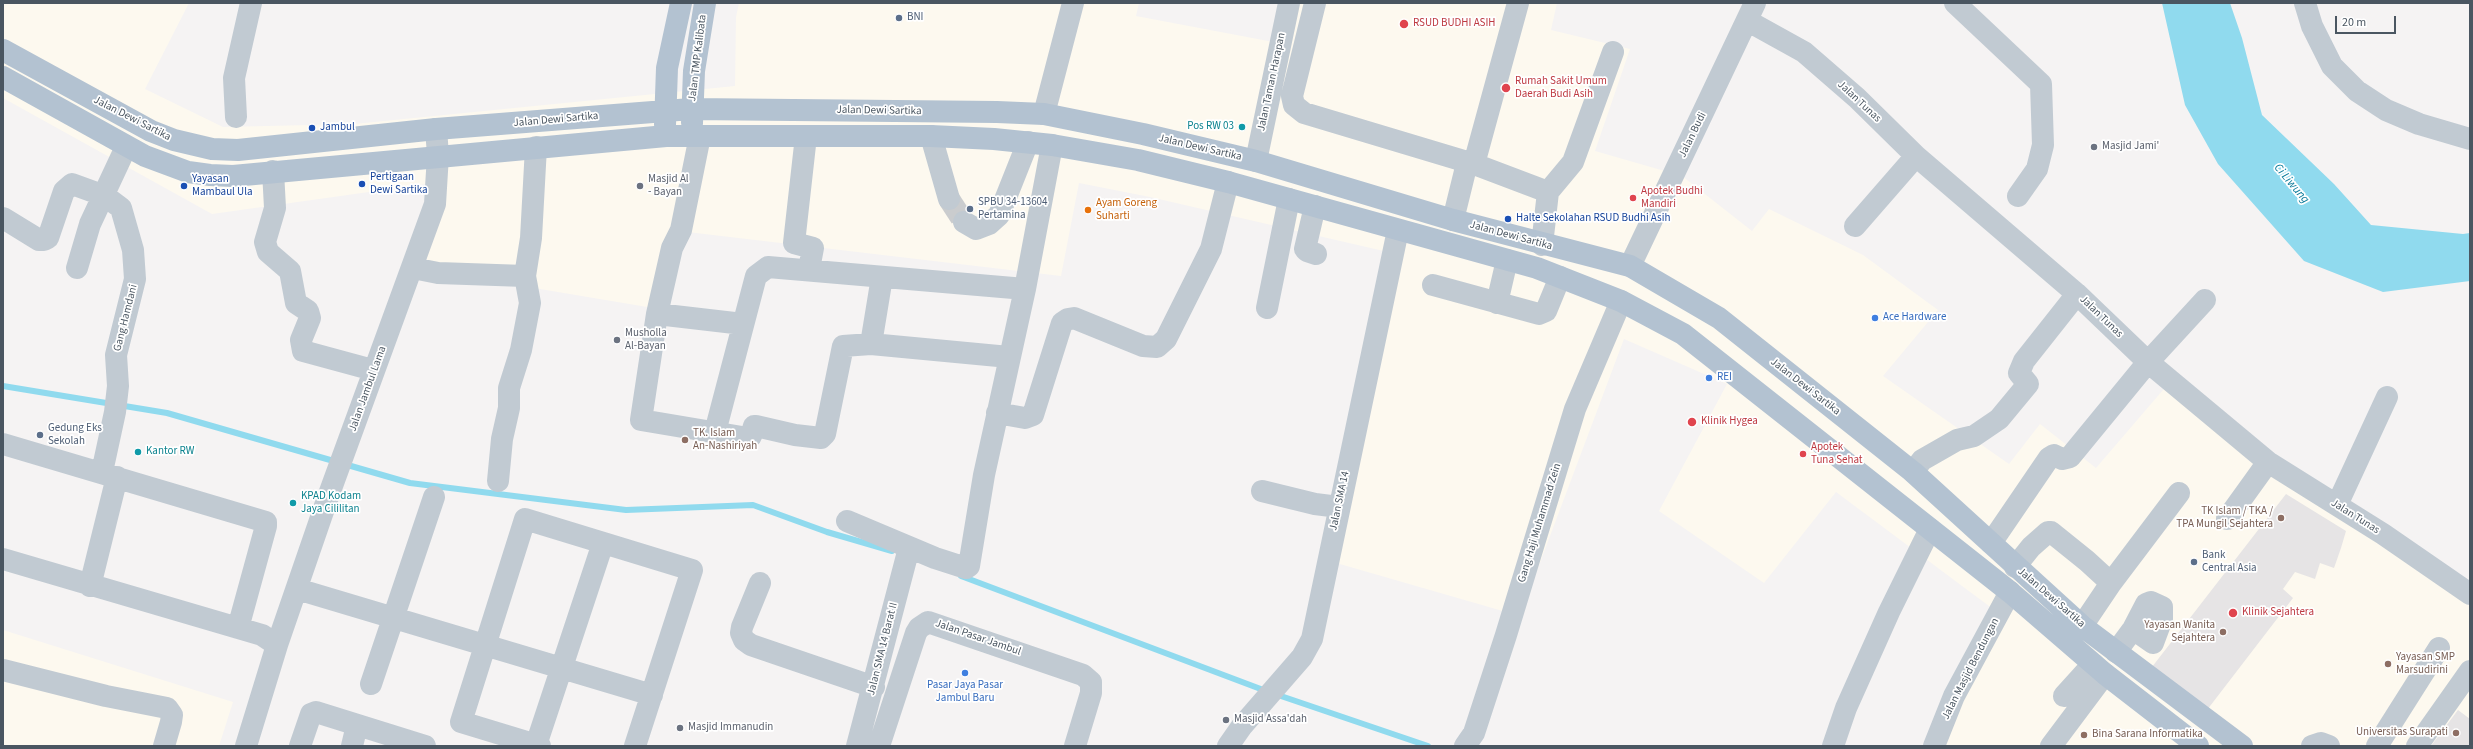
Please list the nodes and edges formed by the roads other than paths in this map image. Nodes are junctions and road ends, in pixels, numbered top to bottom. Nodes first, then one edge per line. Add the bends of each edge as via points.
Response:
1 (251, 3) edge
2 (681, 3) edge
3 (705, 3) edge
4 (1073, 3) edge
5 (1289, 3) edge
6 (1315, 3) edge
7 (1518, 3) edge
8 (1955, 3) edge
9 (2305, 3) edge
10 (1752, 12) edge
11 (3, 50) edge
12 (1613, 52) dead end
13 (3, 77) edge
14 (691, 109) junction
15 (664, 111) junction
16 (1044, 114) junction
17 (236, 117) dead end
18 (436, 129) junction
19 (666, 136) junction
20 (696, 136) junction
21 (806, 136) junction
22 (931, 136) junction
23 (2470, 139) edge
24 (1028, 142) junction
25 (1052, 145) junction
26 (126, 147) junction
27 (536, 147) junction
28 (438, 155) junction
29 (1916, 156) junction
30 (1256, 161) junction
31 (1471, 164) junction
32 (273, 171) junction
33 (1228, 182) junction
34 (1548, 192) junction
35 (105, 196) junction
36 (2018, 196) dead end
37 (949, 199) tunnel mouth
38 (1289, 199) junction
39 (1314, 206) junction
40 (3, 218) edge
41 (1453, 220) junction
42 (964, 222) tunnel mouth
43 (1855, 226) dead end
44 (1398, 230) junction
45 (1542, 245) junction
46 (1316, 254) dead end
47 (1507, 260) junction
48 (1630, 266) junction
49 (77, 268) dead end
50 (413, 268) junction
51 (809, 269) junction
52 (525, 276) junction
53 (882, 277) junction
54 (1560, 277) junction
55 (1433, 285) dead end
56 (1025, 288) junction
57 (2077, 294) junction
58 (2205, 300) dead end
59 (1621, 301) junction
60 (1497, 303) junction
61 (1267, 308) dead end
62 (657, 314) junction
63 (743, 324) junction
64 (871, 344) junction
65 (1009, 357) junction
66 (2148, 362) junction
67 (373, 370) junction
68 (2387, 397) dead end
69 (997, 412) junction
70 (715, 432) junction
71 (3, 444) edge
72 (2268, 462) junction
73 (1913, 472) junction
74 (110, 474) junction
75 (498, 481) dead end
76 (1262, 491) dead end
77 (2179, 493) dead end
78 (434, 497) dead end
79 (2337, 506) junction
80 (1339, 507) junction
81 (2227, 519) dead end
82 (847, 521) dead end
83 (1930, 529) junction
84 (603, 543) junction
85 (1991, 543) junction
86 (907, 553) junction
87 (3, 559) edge
88 (2015, 567) junction
89 (760, 583) dead end
90 (2111, 583) junction
91 (90, 586) junction
92 (297, 589) junction
93 (2010, 592) junction
94 (2470, 594) edge
95 (394, 618) junction
96 (2082, 626) junction
97 (238, 628) junction
98 (2133, 629) junction
99 (2153, 643) junction
100 (277, 645) junction
101 (485, 645) junction
102 (2439, 648) dead end
103 (2116, 652) junction
104 (2135, 666) junction
105 (561, 668) junction
106 (2099, 669) junction
107 (3, 670) edge
108 (2470, 671) edge
109 (372, 684) dead end
110 (874, 687) junction
111 (652, 695) junction
112 (2064, 696) dead end
113 (357, 725) junction
114 (1467, 743) edge
115 (2232, 743) edge
116 (538, 745) edge
117 (164, 746) edge
118 (246, 746) edge
119 (300, 746) edge
120 (352, 746) edge
121 (425, 746) edge
122 (635, 746) edge
123 (858, 746) edge
124 (879, 746) edge
125 (1075, 746) edge
126 (1228, 746) edge
127 (1833, 746) edge
128 (1934, 746) edge
129 (2050, 746) edge
130 (2198, 746) edge
131 (2312, 746) edge
132 (2329, 746) edge
133 (2377, 746) edge
134 (2417, 746) edge

1 - 17 street via 234,78
2 - 15 main road via 667,68
3 - 14 main road, Jalan TMP Kalibata via 694,71
4 - 16 street
5 - 30 street, Jalan Taman Harapan
6 - 31 street via 1292,96 1294,105 1304,113
7 - 31 street
8 - 36 street via 2041,84 2043,145 2037,169
9 - 23 street via 2312,26 2332,66 2357,91 2386,110 2419,124
10 - 29 street, Jalan Tunas via 1804,52 1857,98
10 - 48 street, Jalan Budi
11 - 18 main road, Jalan Dewi Sartika via 151,131 194,146 238,150
12 - 34 street via 1573,162
13 - 26 main road, Jalan Dewi Sartika
14 - 15 main road, Jalan Dewi Sartika
14 - 16 main road, Jalan Dewi Sartika
14 - 20 main road, Jalan TMP Kalibata
15 - 18 main road, Jalan Dewi Sartika
15 - 19 main road
16 - 30 main road, Jalan Dewi Sartika
18 - 28 street, Jalan Jambul Lama
19 - 20 main road, Jalan Dewi Sartika
19 - 27 main road, Jalan Dewi Sartika
20 - 21 main road, Jalan Dewi Sartika
20 - 62 street via 681,230 672,248
21 - 22 main road, Jalan Dewi Sartika
21 - 51 street via 794,243 813,248
22 - 24 main road, Jalan Dewi Sartika
22 - 37 street
24 - 25 main road, Jalan Dewi Sartika
24 - 42 street via 999,215 989,224 976,229
25 - 33 main road, Jalan Dewi Sartika via 1138,160
25 - 56 street
26 - 32 main road, Jalan Dewi Sartika via 188,172 233,176
26 - 35 street
27 - 28 main road, Jalan Dewi Sartika
27 - 52 street via 531,238
28 - 32 main road, Jalan Dewi Sartika
28 - 50 street, Jalan Jambul Lama via 435,204
29 - 43 street
29 - 57 street, Jalan Tunas
30 - 41 main road, Jalan Dewi Sartika
31 - 34 street
31 - 41 street
32 - 67 street via 275,208 265,242 268,252 290,272 296,303 308,311 310,318 301,340 303,351
33 - 38 main road, Jalan Dewi Sartika
33 - 69 street via 1211,249 1166,339 1157,348 1143,346 1074,318 1068,319 1062,323 1033,415 1025,418
34 - 45 street
35 - 40 street, Gang Hamdani via 72,184 64,191 48,238 44,240 39,240
35 - 49 street via 90,224
35 - 74 street, Gang Hamdani via 121,208 133,250 136,278 116,355 118,386
38 - 39 main road, Jalan Dewi Sartika
38 - 61 street
39 - 44 main road, Jalan Dewi Sartika
39 - 46 street via 1305,249
41 - 45 main road, Jalan Dewi Sartika
44 - 47 main road, Jalan Dewi Sartika
44 - 80 street, Jalan SMA 14
45 - 48 main road, Jalan Dewi Sartika
47 - 54 main road, Jalan Dewi Sartika
47 - 60 street
48 - 73 main road, Jalan Dewi Sartika via 1719,318
50 - 52 street via 438,273
50 - 67 street, Jalan Jambul Lama
51 - 53 street
51 - 63 street via 768,266 761,271 756,276
52 - 75 street via 530,303 521,350 509,388 509,408 502,438
53 - 56 street
53 - 64 street
54 - 59 main road, Jalan Dewi Sartika
54 - 60 street via 1546,311 1539,314
55 - 60 street
56 - 65 street
57 - 66 street, Jalan Tunas
57 - 73 street via 2024,361 2019,373 2028,384 2000,419 1974,436 1957,440 1922,460
58 - 66 street
59 - 83 main road, Jalan Dewi Sartika via 1683,334
59 - 114 street, Gang Haji Muhammad Zein via 1575,409 1506,635
62 - 63 street
62 - 70 street via 640,419
63 - 70 street
64 - 65 street
64 - 70 street via 845,345 841,348 825,434 821,438 756,426 749,438
65 - 69 street
66 - 72 street, Jalan Tunas
66 - 85 street via 2070,457 2062,459 2054,455 2048,458
67 - 92 street, Jalan Jambul Lama
68 - 79 street
69 - 86 street via 969,566 966,568
71 - 74 street
72 - 79 street, Jalan Tunas
72 - 81 street
73 - 85 main road, Jalan Dewi Sartika
74 - 91 street, Gang Hamdani
74 - 97 street via 266,522
76 - 80 street
77 - 90 street
78 - 95 street
79 - 94 street, Jalan Tunas via 2383,534
80 - 126 street, Jalan SMA 14 via 1312,639 1302,657
82 - 86 street
83 - 93 main road, Jalan Dewi Sartika
83 - 127 street via 1846,708
84 - 101 street via 525,519
84 - 105 street
84 - 111 street via 692,570
85 - 88 main road, Jalan Dewi Sartika
86 - 110 street, Jalan SMA 14 Barat II
87 - 91 street
88 - 90 street via 2031,547 2051,532
88 - 96 main road, Jalan Dewi Sartika
89 - 110 street via 742,627 744,640 751,645
90 - 96 street
91 - 97 street
92 - 95 street
92 - 100 street, Jalan Jambul Lama
93 - 106 main road, Jalan Dewi Sartika
93 - 128 street, Jalan Masjid Bendungan via 1954,696
95 - 101 street
95 - 109 street
96 - 103 main road, Jalan Dewi Sartika
97 - 100 street via 262,635
98 - 99 street
98 - 99 street via 2146,604 2158,604 2163,613
98 - 103 street
99 - 104 street
100 - 118 street, Jalan Jambul Lama
101 - 105 street
101 - 116 street via 461,722
102 - 133 street
103 - 104 main road, Jalan Dewi Sartika
104 - 115 main road, Jalan Dewi Sartika
105 - 111 street
105 - 116 street
106 - 112 street
106 - 129 street
106 - 130 main road, Jalan Dewi Sartika
107 - 117 street via 106,696 167,708 172,715
108 - 134 street
110 - 123 street, Jalan SMA 14 Barat II
111 - 122 street
113 - 119 street via 313,713
113 - 120 street
113 - 121 street
124 - 125 street, Jalan Pasar Jambul via 916,633 918,628 928,622 1083,675 1091,682 1092,693
131 - 132 street via 2321,742

